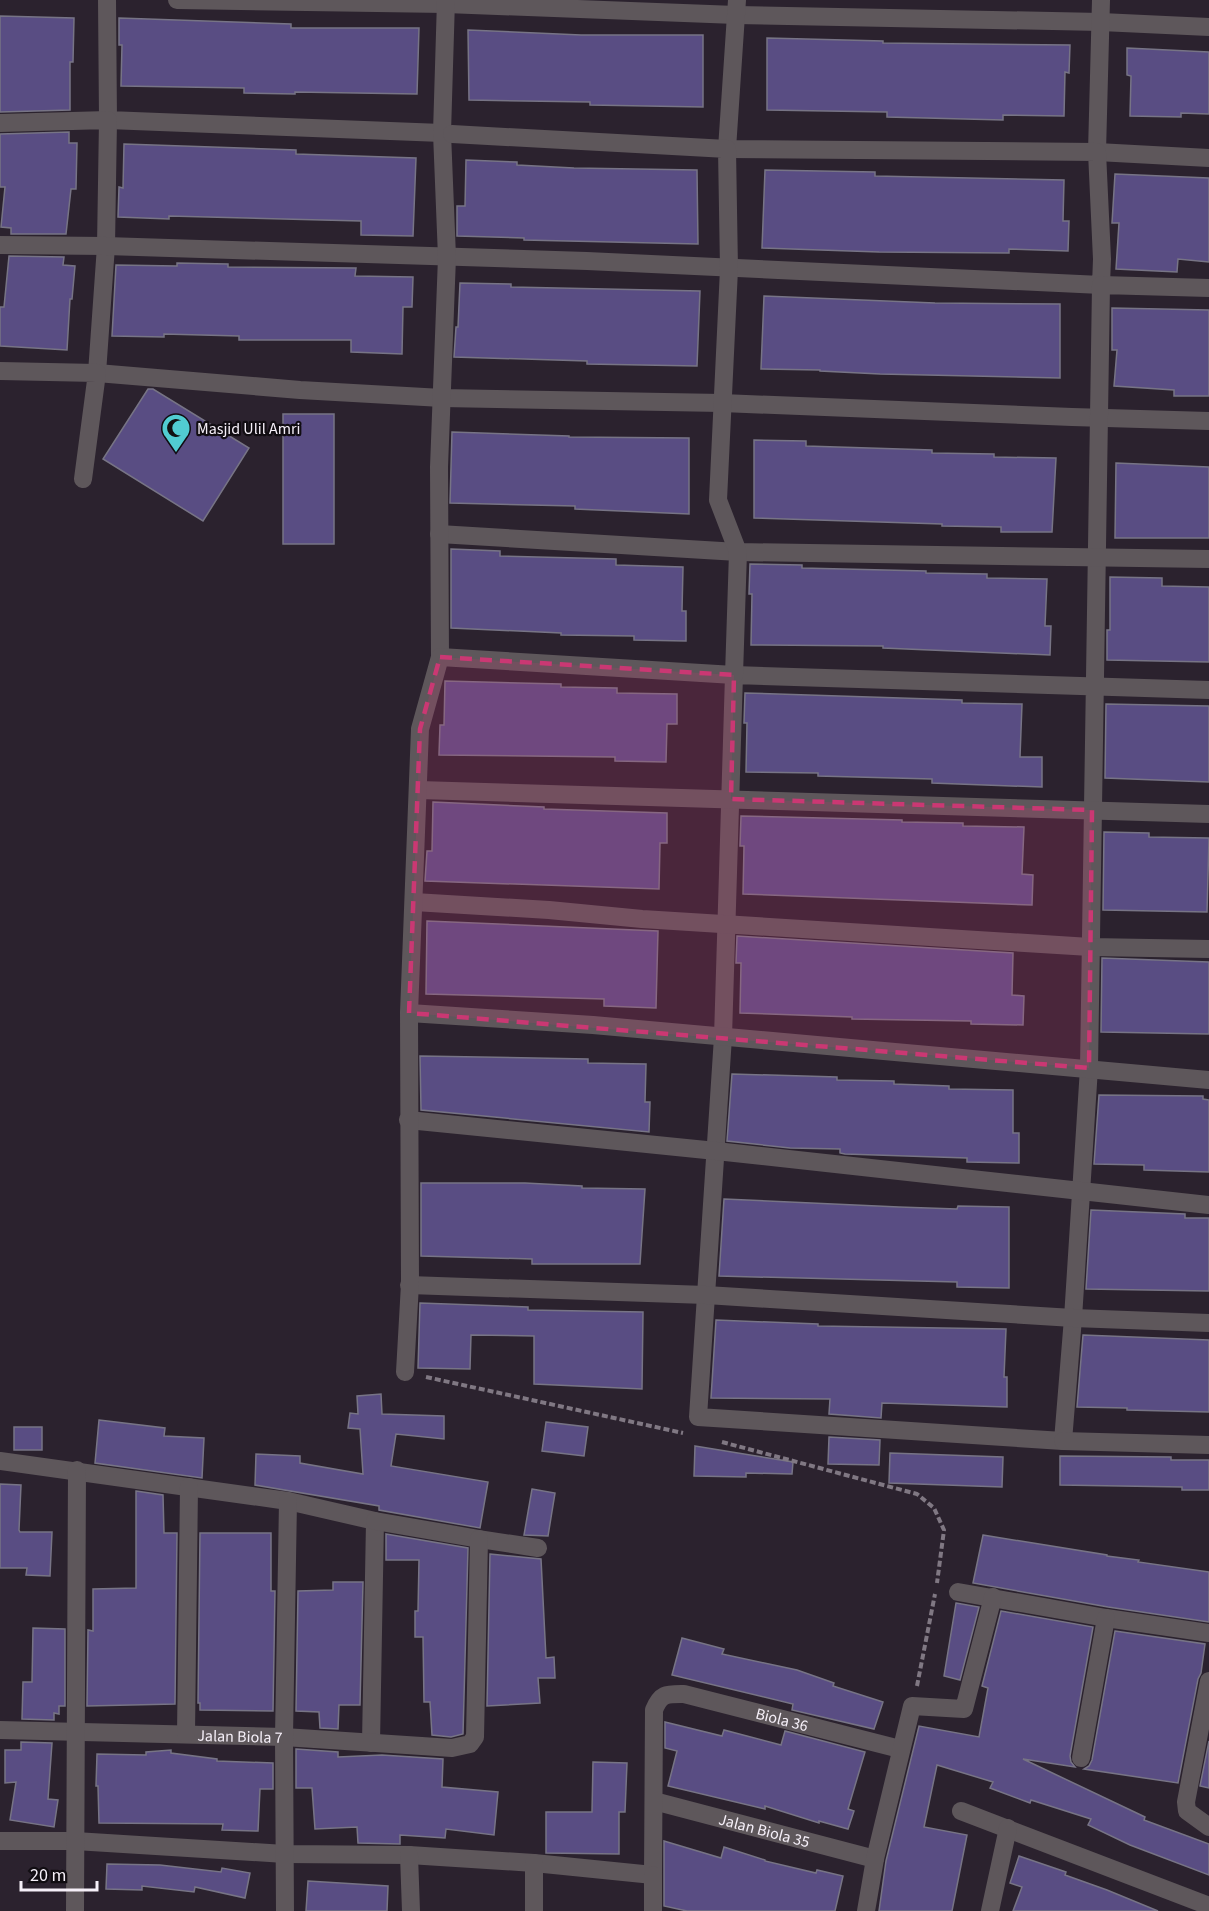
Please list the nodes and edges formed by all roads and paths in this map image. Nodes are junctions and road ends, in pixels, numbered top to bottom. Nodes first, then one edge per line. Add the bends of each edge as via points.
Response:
1 (107, 0) edge
2 (177, 0) edge
3 (1101, 0) edge
4 (446, 2) edge
5 (736, 7) edge
6 (1101, 22) junction
7 (1209, 27) edge
8 (108, 120) junction
9 (0, 123) edge
10 (447, 134) junction
11 (727, 149) junction
12 (1097, 152) junction
13 (1209, 158) edge
14 (0, 245) edge
15 (106, 246) junction
16 (447, 257) junction
17 (729, 269) junction
18 (1101, 285) junction
19 (1209, 288) edge
20 (0, 371) edge
21 (97, 373) junction
22 (442, 398) junction
23 (722, 402) junction
24 (1099, 418) junction
25 (1209, 421) edge
26 (83, 479) dead end
27 (439, 534) junction
28 (738, 552) junction
29 (1097, 558) junction
30 (1209, 559) edge
31 (440, 657) junction
32 (734, 675) junction
33 (1095, 686) junction
34 (1209, 690) edge
35 (419, 790) junction
36 (731, 798) junction
37 (1092, 810) junction
38 (1209, 814) edge
39 (414, 902) junction
40 (727, 923) junction
41 (1090, 947) junction
42 (1209, 949) edge
43 (409, 1013) junction
44 (723, 1036) junction
45 (1089, 1068) junction
46 (1209, 1080) edge
47 (408, 1120) junction
48 (716, 1151) junction
49 (1080, 1191) junction
50 (1209, 1205) edge
51 (409, 1285) junction
52 (706, 1295) junction
53 (1073, 1318) junction
54 (1209, 1323) edge
55 (405, 1372) joint
56 (694, 1436) dead end
57 (717, 1441) dead end
58 (1063, 1441) junction
59 (1209, 1445) edge
60 (0, 1461) edge
61 (77, 1470) junction
62 (189, 1487) junction
63 (288, 1501) junction
64 (375, 1521) junction
65 (479, 1539) junction
66 (538, 1548) dead end
67 (958, 1592) dead end
68 (993, 1597) junction
69 (1106, 1618) junction
70 (1209, 1633) edge
71 (1209, 1681) edge
72 (912, 1706) junction
73 (0, 1730) edge
74 (74, 1732) junction
75 (186, 1734) junction
76 (284, 1737) junction
77 (371, 1743) junction
78 (900, 1749) junction
79 (1081, 1758) dead end
80 (654, 1801) junction
81 (961, 1811) dead end
82 (1209, 1827) edge
83 (1008, 1828) junction
84 (0, 1841) edge
85 (75, 1841) junction
86 (285, 1854) junction
87 (409, 1855) junction
88 (875, 1859) junction
89 (534, 1863) junction
90 (653, 1875) junction
91 (1209, 1906) edge
92 (75, 1911) edge
93 (285, 1911) edge
94 (411, 1911) edge
95 (534, 1911) edge
96 (653, 1911) edge
97 (866, 1911) edge
98 (990, 1911) edge

1 - 8 street
2 - 4 street
3 - 6 street
4 - 5 street
4 - 10 street
5 - 6 street
5 - 11 street
6 - 7 street
6 - 12 street
8 - 9 street
8 - 10 street
8 - 15 street
10 - 11 street
10 - 16 street
11 - 12 street
11 - 17 street
12 - 13 street
12 - 18 street
14 - 15 street
15 - 16 street
15 - 21 street
16 - 17 street
16 - 22 street
17 - 18 street
17 - 23 street
18 - 19 street
18 - 24 street
20 - 21 street
21 - 22 street
21 - 26 street
22 - 23 street
22 - 27 street
23 - 24 street
23 - 28 street via 718,500
24 - 25 street
24 - 29 street
27 - 28 street
27 - 31 street
28 - 29 street
28 - 32 street
29 - 30 street
29 - 33 street
31 - 32 street
31 - 35 street via 420,729
32 - 33 street
32 - 36 street
33 - 34 street
33 - 37 street
35 - 36 street
35 - 39 street
36 - 37 street
36 - 40 street
37 - 38 street
37 - 41 street
39 - 40 street
39 - 43 street
40 - 41 street
40 - 44 street
41 - 42 street
41 - 45 street
43 - 44 street
43 - 47 street
44 - 45 street
44 - 48 street
45 - 46 street
45 - 49 street
47 - 48 street
47 - 51 street
48 - 49 street
48 - 52 street
49 - 50 street
49 - 53 street
51 - 52 street
51 - 55 street
52 - 53 street
52 - 58 street via 698,1417
53 - 54 street
53 - 58 street
55 - 56 path
57 - 72 path via 917,1494 934,1508 944,1530 941,1564
58 - 59 street
60 - 61 street
61 - 62 street
61 - 74 street
62 - 63 street
62 - 75 street
63 - 64 street
63 - 76 street
64 - 65 street
64 - 77 street
65 - 66 street
65 - 77 street, Jalan Biola 7 via 475,1737 470,1744 453,1748
67 - 68 street
68 - 69 street
68 - 72 street via 964,1709
69 - 70 street
69 - 79 street
71 - 82 street via 1186,1802 1187,1811
72 - 78 street
73 - 74 street, Jalan Biola 7
74 - 75 street, Jalan Biola 7
74 - 85 street
75 - 76 street, Jalan Biola 7
76 - 77 street, Jalan Biola 7
76 - 86 street
78 - 80 street, Biola 36 via 684,1694 664,1695 654,1710
78 - 88 street
80 - 88 street, Jalan Biola 35
80 - 90 street
81 - 83 street
83 - 91 street
83 - 98 street
84 - 85 street
85 - 86 street
85 - 92 street
86 - 87 street
86 - 93 street
87 - 89 street
87 - 94 street
88 - 97 street
89 - 90 street
89 - 95 street
90 - 96 street

